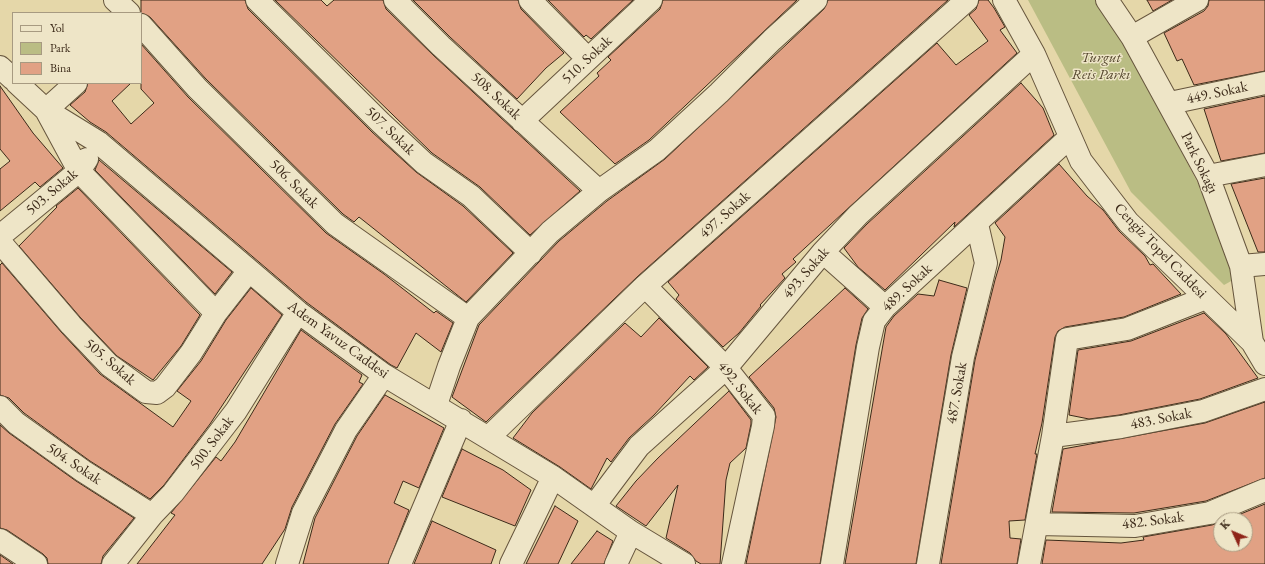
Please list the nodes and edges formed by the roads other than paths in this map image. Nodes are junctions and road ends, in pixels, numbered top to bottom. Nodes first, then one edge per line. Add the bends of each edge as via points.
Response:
1 (116, 0) edge
2 (257, 0) edge
3 (395, 0) edge
4 (530, 0) edge
5 (651, 0) edge
6 (816, 0) edge
7 (967, 0) edge
8 (1004, 0) edge
9 (1107, 0) edge
10 (1197, 0) edge
11 (128, 12) edge
12 (142, 26) edge
13 (1132, 37) junction
14 (1034, 54) junction
15 (588, 59) junction
16 (0, 67) edge
17 (12, 78) edge
18 (1265, 83) edge
19 (18, 84) edge
20 (75, 84) edge
21 (1170, 103) junction
22 (46, 110) junction
23 (522, 121) junction
24 (1070, 137) junction
25 (98, 142) junction
26 (1265, 165) edge
27 (79, 171) junction
28 (1208, 176) junction
29 (599, 191) junction
30 (977, 224) junction
31 (0, 236) edge
32 (0, 242) edge
33 (823, 252) junction
34 (530, 253) junction
35 (1265, 264) edge
36 (1241, 266) junction
37 (248, 272) junction
38 (645, 286) junction
39 (1206, 298) junction
40 (886, 307) junction
41 (298, 312) junction
42 (216, 313) junction
43 (468, 318) junction
44 (1252, 342) junction
45 (1265, 364) edge
46 (726, 368) junction
47 (384, 375) junction
48 (1265, 389) edge
49 (436, 405) junction
50 (0, 407) edge
51 (461, 420) junction
52 (1053, 436) junction
53 (488, 437) junction
54 (553, 477) junction
55 (1265, 490) edge
56 (594, 506) junction
57 (152, 515) junction
58 (1037, 524) junction
59 (631, 532) junction
60 (0, 540) edge
61 (286, 563) edge
62 (36, 564) edge
63 (113, 564) edge
64 (400, 564) edge
65 (511, 564) edge
66 (616, 564) edge
67 (684, 564) edge
68 (733, 564) edge
69 (832, 564) edge
70 (928, 564) edge
71 (1029, 564) edge

1 - 11 street
2 - 34 street, 507. Sokak via 424,163 471,196
3 - 23 street, 508. Sokak
4 - 15 street
5 - 15 street, 510. Sokak
6 - 29 street via 719,94 656,150
7 - 38 street, 497. Sokak
8 - 14 street, Cengiz Topel Caddesi
9 - 13 street, Park Sokağı
10 - 13 street
12 - 43 street, 506. Sokak via 197,88 335,224
13 - 21 street, Park Sokağı
14 - 24 street, Cengiz Topel Caddesi
14 - 33 street, 493. Sokak via 858,215
15 - 23 street, 510. Sokak
16 - 17 street
18 - 21 street, 449. Sokak
19 - 22 street, Adem Yavuz Caddesi
20 - 22 street
21 - 28 street, Park Sokağı
22 - 25 street, Adem Yavuz Caddesi
22 - 27 street
23 - 29 street, 508. Sokak
24 - 30 street, 489. Sokak
24 - 39 street, Cengiz Topel Caddesi via 1081,161 1128,222
25 - 27 street, 503. Sokak
25 - 37 street, Adem Yavuz Caddesi
26 - 28 street
27 - 31 street, 503. Sokak
27 - 42 street
28 - 36 street, Park Sokağı
29 - 34 street via 550,232
30 - 40 street, 489. Sokak
30 - 70 street, 487. Sokak via 986,263 963,357
32 - 42 street, 505. Sokak via 76,331 109,365 146,392 157,393 165,387 191,353
33 - 40 street
33 - 46 street, 493. Sokak
34 - 43 street
35 - 36 street
36 - 44 street, Park Sokağı
37 - 41 street, Adem Yavuz Caddesi
37 - 42 street, 505. Sokak
38 - 46 street, 492. Sokak
38 - 53 street, 497. Sokak
39 - 44 street, Cengiz Topel Caddesi
39 - 52 street via 1127,329 1067,339
40 - 69 street, 489. Sokak via 874,321 868,347
41 - 47 street, Adem Yavuz Caddesi
41 - 57 street, 500. Sokak via 236,412 173,493
43 - 49 street
44 - 45 street, Cengiz Topel Caddesi
46 - 56 street, 493. Sokak via 639,446
46 - 68 street, 492. Sokak via 764,416 764,426
47 - 49 street, Adem Yavuz Caddesi
47 - 61 street via 346,430 303,513
48 - 52 street, 483. Sokak via 1202,411 1121,427
49 - 51 street, Adem Yavuz Caddesi
50 - 57 street, 504. Sokak via 16,423 83,471
51 - 53 street, Adem Yavuz Caddesi
51 - 64 street
52 - 58 street
53 - 54 street, Adem Yavuz Caddesi
54 - 56 street, Adem Yavuz Caddesi
54 - 65 street
55 - 58 street, 482. Sokak via 1210,513 1135,526
56 - 59 street, Adem Yavuz Caddesi
57 - 63 street, 500. Sokak
58 - 71 street
59 - 66 street
59 - 67 street, Adem Yavuz Caddesi
60 - 62 street

